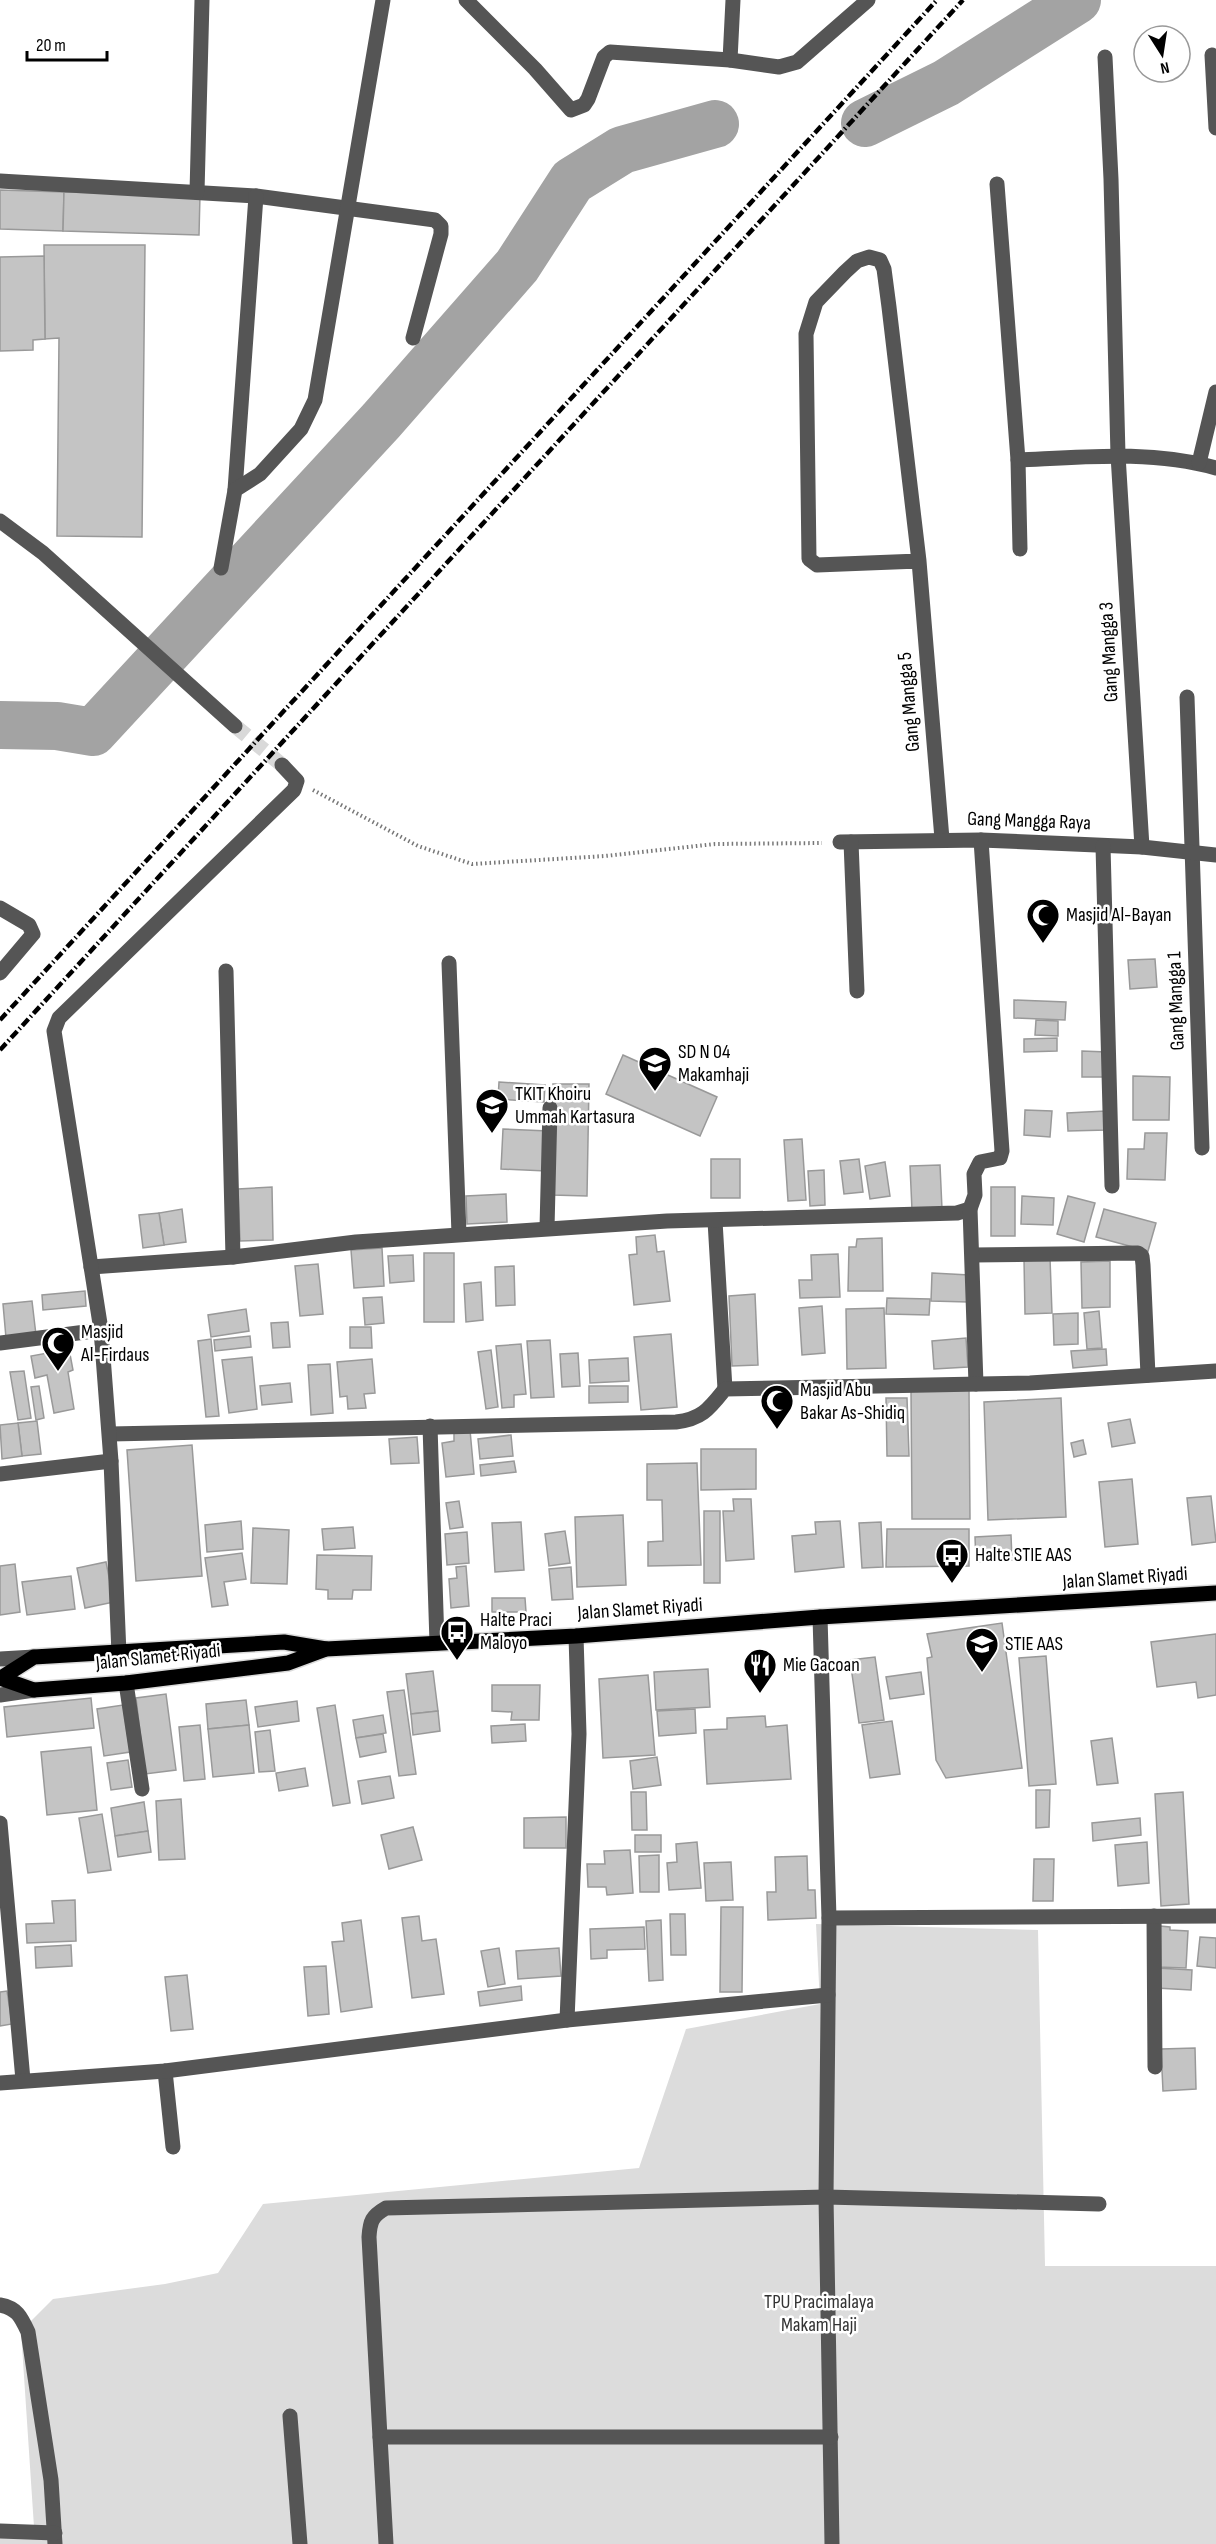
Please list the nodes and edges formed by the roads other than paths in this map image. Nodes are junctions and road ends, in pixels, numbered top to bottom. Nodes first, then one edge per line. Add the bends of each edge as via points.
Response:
1 (201, 0) edge
2 (383, 0) edge
3 (466, 0) edge
4 (733, 0) edge
5 (868, 0) edge
6 (1212, 55) dead end
7 (1105, 57) dead end
8 (730, 60) junction
9 (1216, 128) edge
10 (0, 181) edge
11 (997, 184) dead end
12 (197, 192) junction
13 (256, 196) junction
14 (347, 209) junction
15 (413, 338) dead end
16 (1216, 392) edge
17 (1118, 455) junction
18 (1018, 460) junction
19 (1199, 463) junction
20 (1216, 468) edge
21 (235, 490) junction
22 (0, 521) edge
23 (1020, 549) dead end
24 (919, 561) junction
25 (221, 568) dead end
26 (1187, 697) dead end
27 (235, 726) tunnel mouth
28 (282, 765) tunnel mouth
29 (942, 839) junction
30 (981, 840) junction
31 (1103, 846) junction
32 (1142, 847) junction
33 (1192, 853) junction
34 (1216, 855) edge
35 (0, 908) edge
36 (449, 963) dead end
37 (226, 971) dead end
38 (0, 973) edge
39 (857, 991) dead end
40 (550, 1108) dead end
41 (1202, 1148) dead end
42 (1112, 1186) dead end
43 (970, 1209) junction
44 (715, 1221) junction
45 (547, 1228) junction
46 (459, 1234) junction
47 (973, 1255) junction
48 (233, 1257) junction
49 (91, 1267) junction
50 (101, 1329) junction
51 (0, 1343) edge
52 (1216, 1371) edge
53 (1148, 1375) junction
54 (976, 1384) junction
55 (725, 1389) junction
56 (430, 1426) junction
57 (110, 1434) junction
58 (111, 1461) junction
59 (0, 1474) edge
60 (1216, 1593) edge
61 (820, 1617) junction
62 (576, 1635) junction
63 (437, 1643) junction
64 (326, 1649) junction
65 (120, 1654) junction
66 (34, 1657) junction
67 (0, 1659) edge
68 (1, 1678) edge
69 (126, 1683) junction
70 (34, 1690) junction
71 (0, 1695) edge
72 (142, 1789) dead end
73 (0, 1823) edge
74 (1154, 1916) junction
75 (1216, 1916) edge
76 (830, 1918) junction
77 (828, 1995) junction
78 (567, 2020) junction
79 (1155, 2067) dead end
80 (165, 2071) junction
81 (23, 2080) junction
82 (0, 2083) edge
83 (173, 2147) dead end
84 (826, 2197) junction
85 (1100, 2204) dead end
86 (0, 2305) edge
87 (290, 2416) dead end
88 (380, 2437) junction
89 (831, 2437) junction
90 (0, 2532) edge
91 (55, 2539) edge
92 (300, 2544) edge
93 (386, 2544) edge
94 (832, 2544) edge

1 - 12 street
2 - 14 street
3 - 8 street via 571,110 584,105 604,57 610,52
4 - 8 street
5 - 8 street via 789,66 779,68
6 - 9 street
7 - 17 street, Gang Mangga 3
10 - 12 street
11 - 18 street
12 - 13 street
13 - 14 street
13 - 21 street
14 - 15 street via 425,218 441,226
14 - 21 street via 315,400 301,429 282,451 260,474
16 - 19 street
17 - 18 street
17 - 19 street
17 - 32 street, Gang Mangga 3
18 - 23 street
19 - 20 street
21 - 25 street
22 - 27 street via 43,553
24 - 24 street, Gang Mangga 5 via 884,269 880,260 869,256 856,261 816,302 806,334 809,559 817,565
24 - 29 street, Gang Mangga 5
26 - 33 street, Gang Mangga 1
28 - 49 street via 297,781 294,790 55,1025
29 - 30 street, Gang Mangga Raya
29 - 39 street, Gang Mangga Raya via 846,842
30 - 31 street, Gang Mangga Raya
30 - 43 street via 1002,1151 1000,1158 976,1165 975,1195
31 - 32 street, Gang Mangga Raya
31 - 42 street
32 - 33 street, Gang Mangga Raya
33 - 34 street, Gang Mangga Raya
33 - 41 street, Gang Mangga 1
35 - 38 street via 30,925 33,934
36 - 46 street
37 - 48 street
40 - 45 street
43 - 44 street via 957,1214
43 - 47 street
44 - 45 street
44 - 55 street
45 - 46 street
46 - 48 street
47 - 53 street via 1142,1256
47 - 54 street
48 - 49 street
49 - 50 street
50 - 51 street
50 - 57 street
52 - 53 street
53 - 54 street
54 - 55 street
55 - 56 street via 706,1412 693,1420
56 - 57 street
56 - 63 street
57 - 58 street
58 - 59 street
58 - 65 street
60 - 61 main road, Jalan Slamet Riyadi
61 - 62 main road, Jalan Slamet Riyadi
61 - 76 street
62 - 63 main road, Jalan Slamet Riyadi
62 - 78 street via 579,1734
63 - 64 main road, Jalan Slamet Riyadi
64 - 65 main road via 285,1642
64 - 69 main road, Jalan Slamet Riyadi via 288,1664
65 - 66 main road
66 - 67 street
66 - 68 main road
68 - 70 main road, Jalan Slamet Riyadi
69 - 70 main road, Jalan Slamet Riyadi
69 - 72 street
70 - 71 street
73 - 81 street
74 - 75 street
74 - 76 street
74 - 79 street
76 - 77 street
77 - 78 street
77 - 84 street
78 - 80 street
80 - 81 street
80 - 83 street
81 - 82 street
84 - 85 street
84 - 88 street via 386,2208 373,2215 369,2237
84 - 89 street
86 - 91 street via 12,2307 21,2315 28,2332 51,2480
87 - 92 street
88 - 89 street
88 - 93 street
89 - 94 street
90 - 91 street

